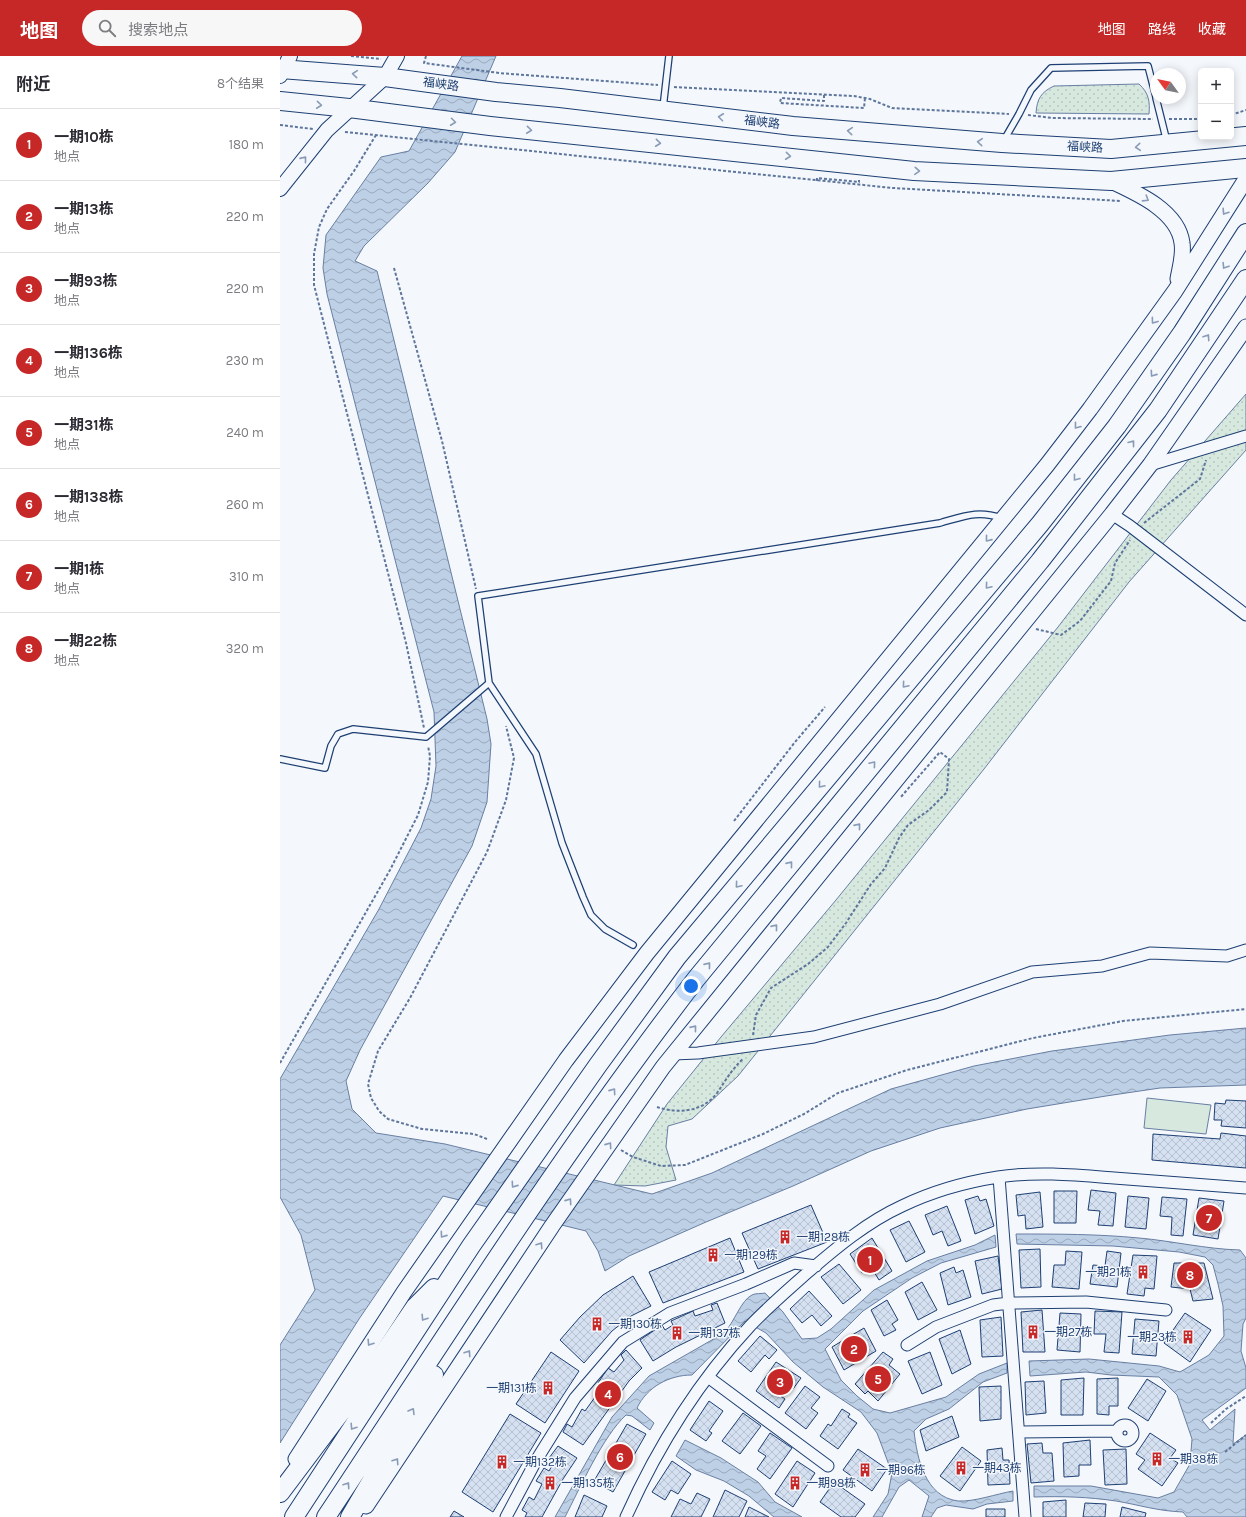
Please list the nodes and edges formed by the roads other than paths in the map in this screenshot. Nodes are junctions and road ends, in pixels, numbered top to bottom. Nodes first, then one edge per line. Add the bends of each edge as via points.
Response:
1 (669, 56) edge
2 (389, 64) edge
3 (283, 68) edge
4 (1150, 74) edge
5 (280, 101) edge
6 (1158, 104) edge
7 (349, 108) junction
8 (662, 110) junction
9 (1246, 129) edge
10 (1234, 136) edge
11 (1246, 136) edge
12 (1234, 138) edge
13 (1216, 140) edge
14 (1002, 143) junction
15 (1168, 144) junction
16 (1246, 168) edge
17 (1246, 179) edge
18 (1111, 181) junction
19 (280, 189) edge
20 (1246, 233) edge
21 (1246, 279) edge
22 (1175, 291) junction
23 (1246, 327) edge
24 (1246, 436) edge
25 (1150, 465) junction
26 (1112, 514) junction
27 (1005, 518) junction
28 (1246, 615) edge
29 (489, 683) junction
30 (280, 759) edge
31 (633, 945) dead end
32 (1246, 950) edge
33 (673, 1054) junction
34 (999, 1177) junction
35 (1246, 1188) edge
36 (524, 1218) junction
37 (466, 1254) junction
38 (816, 1266) junction
39 (1009, 1303) junction
40 (1166, 1310) dead end
41 (907, 1346) dead end
42 (708, 1377) junction
43 (1117, 1431) dead end
44 (1019, 1432) junction
45 (828, 1466) dead end
46 (280, 1486) edge
47 (280, 1493) edge
48 (627, 1516) edge
49 (294, 1517) edge
50 (326, 1517) edge
51 (350, 1517) edge
52 (358, 1517) edge
53 (506, 1517) edge
54 (1025, 1517) edge

1 - 8 lane
2 -> 3 highway, 福峡路
2 - 7 street
2 - 8 highway, 福峡路 via 436,83
4 - 14 lane via 1148,66 1051,68 1031,90
5 -> 7 highway
6 - 15 lane
7 -> 18 highway via 490,126 914,171
19 -> 7 street via 327,130
14 -> 8 highway, 福峡路 via 793,126
9 - 10 main road
11 - 12 highway, 福峡路
13 - 15 highway, 福峡路
15 -> 14 highway, 福峡路 via 1111,149
16 - 18 highway
17 -> 22 main road
18 -> 22 main road via 1147,199 1173,221 1178,229 1183,253
20 -> 37 highway via 1178,340 1117,426 1040,524 677,957
36 -> 21 highway via 647,1043 696,979 1040,561 1158,410
22 -> 27 main road via 1090,409
23 - 25 main road
24 - 25 street
25 - 26 main road
26 - 28 street
33 -> 26 main road
27 - 29 lane via 977,513 940,523 478,596
27 -> 46 main road via 648,953 566,1060 498,1154 336,1395
29 - 30 lane via 426,737 353,729 338,734 331,746 325,768
29 - 31 lane via 536,754 562,843 591,915 605,929
32 - 33 street via 1227,956 1150,953 1102,966 1032,972 940,1004 814,1037 698,1054
52 -> 33 main road via 586,1176
34 - 35 street via 1047,1174
34 - 38 street via 948,1189 901,1206 865,1227
34 - 39 street
50 -> 36 highway
51 -> 36 highway
37 - 47 highway via 415,1307 365,1380
37 -> 49 highway
38 - 42 street via 750,1326
38 - 53 street via 794,1262 746,1284 670,1313 623,1342 574,1398
39 - 40 street via 1086,1302
39 - 41 street via 993,1305 936,1327
39 - 44 street
42 - 45 street
42 - 48 street via 675,1423 650,1466
43 - 44 street
44 - 54 street

